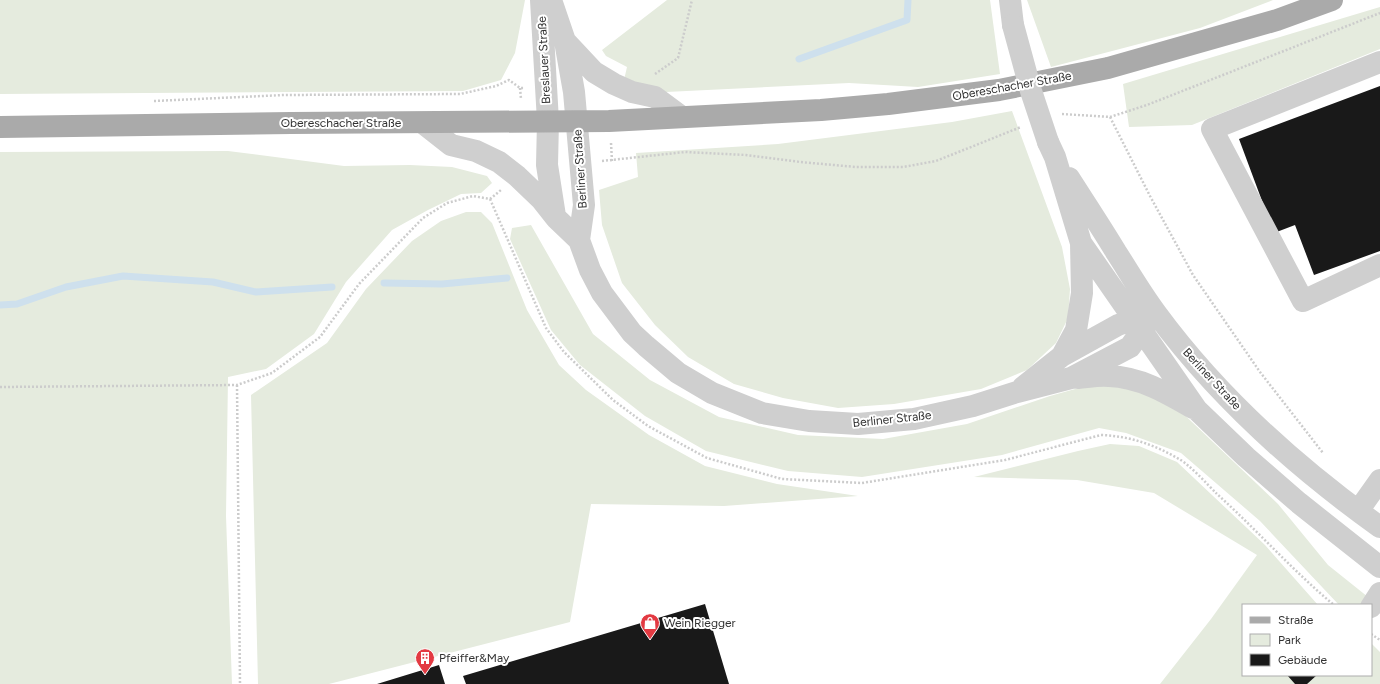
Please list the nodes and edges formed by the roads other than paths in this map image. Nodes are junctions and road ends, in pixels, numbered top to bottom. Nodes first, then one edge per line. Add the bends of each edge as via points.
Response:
1 (541, 0) edge
2 (551, 0) edge
3 (1010, 0) edge
4 (1332, 0) edge
5 (565, 42) junction
6 (1380, 62) edge
7 (682, 117) junction
8 (548, 121) junction
9 (577, 121) junction
10 (423, 123) junction
11 (0, 127) edge
12 (1052, 149) junction
13 (556, 218) junction
14 (579, 240) junction
15 (1081, 244) junction
16 (1380, 265) edge
17 (1155, 312) junction
18 (1137, 326) junction
19 (1062, 356) junction
20 (1071, 378) junction
21 (1017, 392) junction
22 (1197, 410) junction
23 (1380, 480) edge
24 (1358, 511) junction
25 (1380, 527) edge
26 (1380, 568) edge
27 (1380, 593) edge
28 (1372, 605) edge

1 - 8 street, Breslauer Straße
2 - 5 street, Breslauer Straße
3 - 12 street, bridge via 1013,25 1031,91
4 - 7 main road, Obereschacher Straße via 1278,20 1108,68 999,90 828,110
5 - 7 street via 594,72 632,92 655,97
5 - 9 street, Breslauer Straße
6 - 16 street via 1212,129 1303,301
7 - 9 main road, Obereschacher Straße
8 - 9 main road, Obereschacher Straße
8 - 10 main road, Obereschacher Straße
8 - 13 street via 547,165
9 - 14 street, Berliner Straße via 584,206
10 - 11 main road, Obereschacher Straße
10 - 13 street, Berliner Straße via 451,145 476,151 499,162 541,199
12 - 15 street, Berliner Straße
12 - 17 street, Berliner Straße
13 - 14 street, Berliner Straße
14 - 21 street, Berliner Straße via 602,293 632,333 678,373 712,393 762,413 809,421 858,424 914,419 973,406
15 - 18 street, Berliner Straße
15 - 19 street via 1082,293 1076,330
17 - 18 street
17 - 24 street, Berliner Straße via 1200,368 1251,421 1299,464
18 - 19 street, Berliner Straße via 1118,325
18 - 20 street, Berliner Straße via 1130,346
18 - 22 street, Berliner Straße
19 - 21 street, Berliner Straße
20 - 21 street, Berliner Straße
20 - 22 street via 1110,376 1138,381 1164,391
22 - 26 street, Berliner Straße via 1299,504
23 - 24 street
24 - 25 street, Berliner Straße
27 - 28 street

